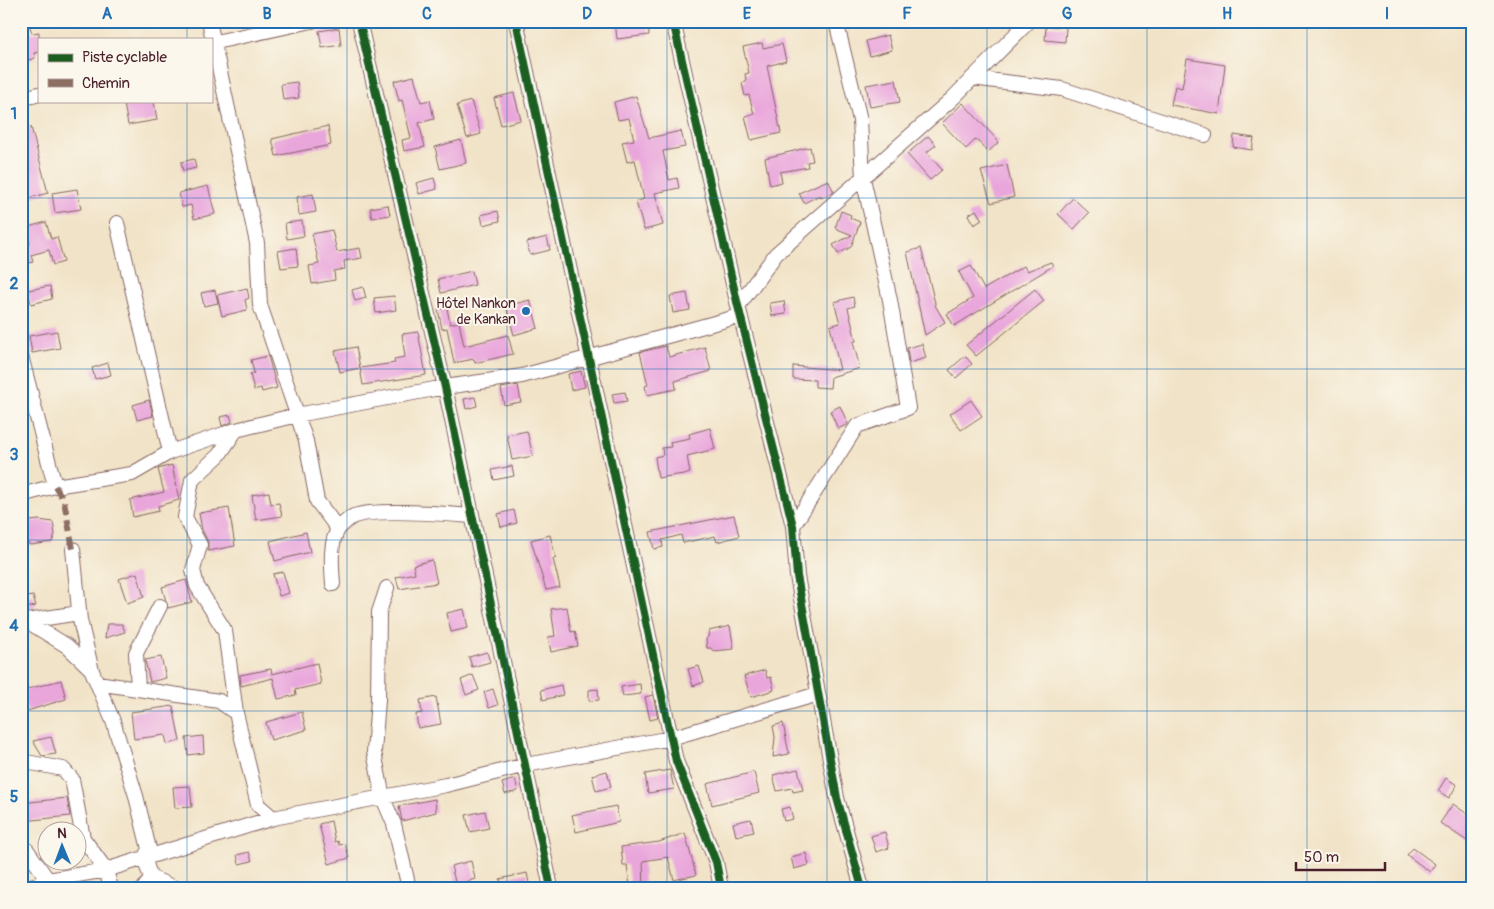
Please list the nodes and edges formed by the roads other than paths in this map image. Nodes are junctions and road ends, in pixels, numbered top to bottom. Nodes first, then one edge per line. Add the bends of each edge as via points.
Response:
1 (209, 21) edge
2 (312, 21) edge
3 (360, 21) edge
4 (516, 21) edge
5 (673, 21) edge
6 (836, 21) edge
7 (1029, 21) edge
8 (211, 38) edge
9 (212, 42) edge
10 (972, 78) junction
11 (38, 94) edge
12 (21, 99) edge
13 (1205, 134) dead end
14 (863, 178) junction
15 (117, 223) dead end
16 (739, 311) junction
17 (21, 356) edge
18 (590, 357) junction
19 (445, 387) junction
20 (298, 415) junction
21 (236, 430) junction
22 (170, 452) junction
23 (55, 486) junction
24 (21, 495) edge
25 (472, 516) junction
26 (793, 526) junction
27 (338, 530) junction
28 (73, 549) dead end
29 (333, 584) dead end
30 (387, 588) dead end
31 (160, 606) dead end
32 (80, 613) junction
33 (95, 677) junction
34 (138, 688) junction
35 (818, 694) junction
36 (236, 714) junction
37 (671, 738) junction
38 (21, 761) edge
39 (526, 765) junction
40 (383, 798) junction
41 (273, 818) junction
42 (21, 848) edge
43 (144, 859) junction
44 (106, 870) junction
45 (48, 880) junction
46 (150, 885) edge
47 (26, 888) edge
48 (111, 888) edge
49 (175, 888) edge
50 (409, 888) edge
51 (551, 888) edge
52 (721, 888) edge
53 (862, 888) edge

1 - 8 street
2 - 9 street
3 - 19 street
4 - 18 street
5 - 16 street
6 - 14 street via 860,120
7 - 10 street
9 - 20 street via 256,243 260,305
10 - 13 street via 1062,89
10 - 14 street
11 - 12 street
14 - 16 street via 776,254
14 - 26 street via 890,300 908,408 857,426
15 - 22 street
16 - 18 street
16 - 26 street
17 - 23 street
18 - 19 street via 522,376
18 - 37 street
19 - 20 street
19 - 25 street
20 - 21 street
20 - 27 street via 317,501
21 - 22 street
21 - 36 street via 219,455 192,480 185,517 200,545 193,570 197,586 225,631
22 - 23 street via 132,474
23 - 24 street
25 - 27 street via 371,514 352,516
25 - 39 street
26 - 35 street via 797,576
27 - 29 street via 331,554
28 - 32 street
30 - 40 street via 379,612 374,752
31 - 34 street via 136,653
32 - 33 street
32 - 33 street via 27,621 67,646
33 - 34 street
33 - 43 street via 113,721 136,796 149,849
34 - 36 street via 219,701
35 - 37 street
35 - 53 street via 837,798
36 - 41 street via 258,805
37 - 39 street
37 - 52 street via 676,761 716,862
38 - 44 street via 63,769 72,779 83,838
39 - 40 street
39 - 51 street
40 - 41 street
40 - 50 street via 394,824
41 - 43 street
42 - 45 street via 27,850
43 - 44 street
43 - 46 street
44 - 45 street
44 - 48 street
45 - 47 street
46 - 49 street

